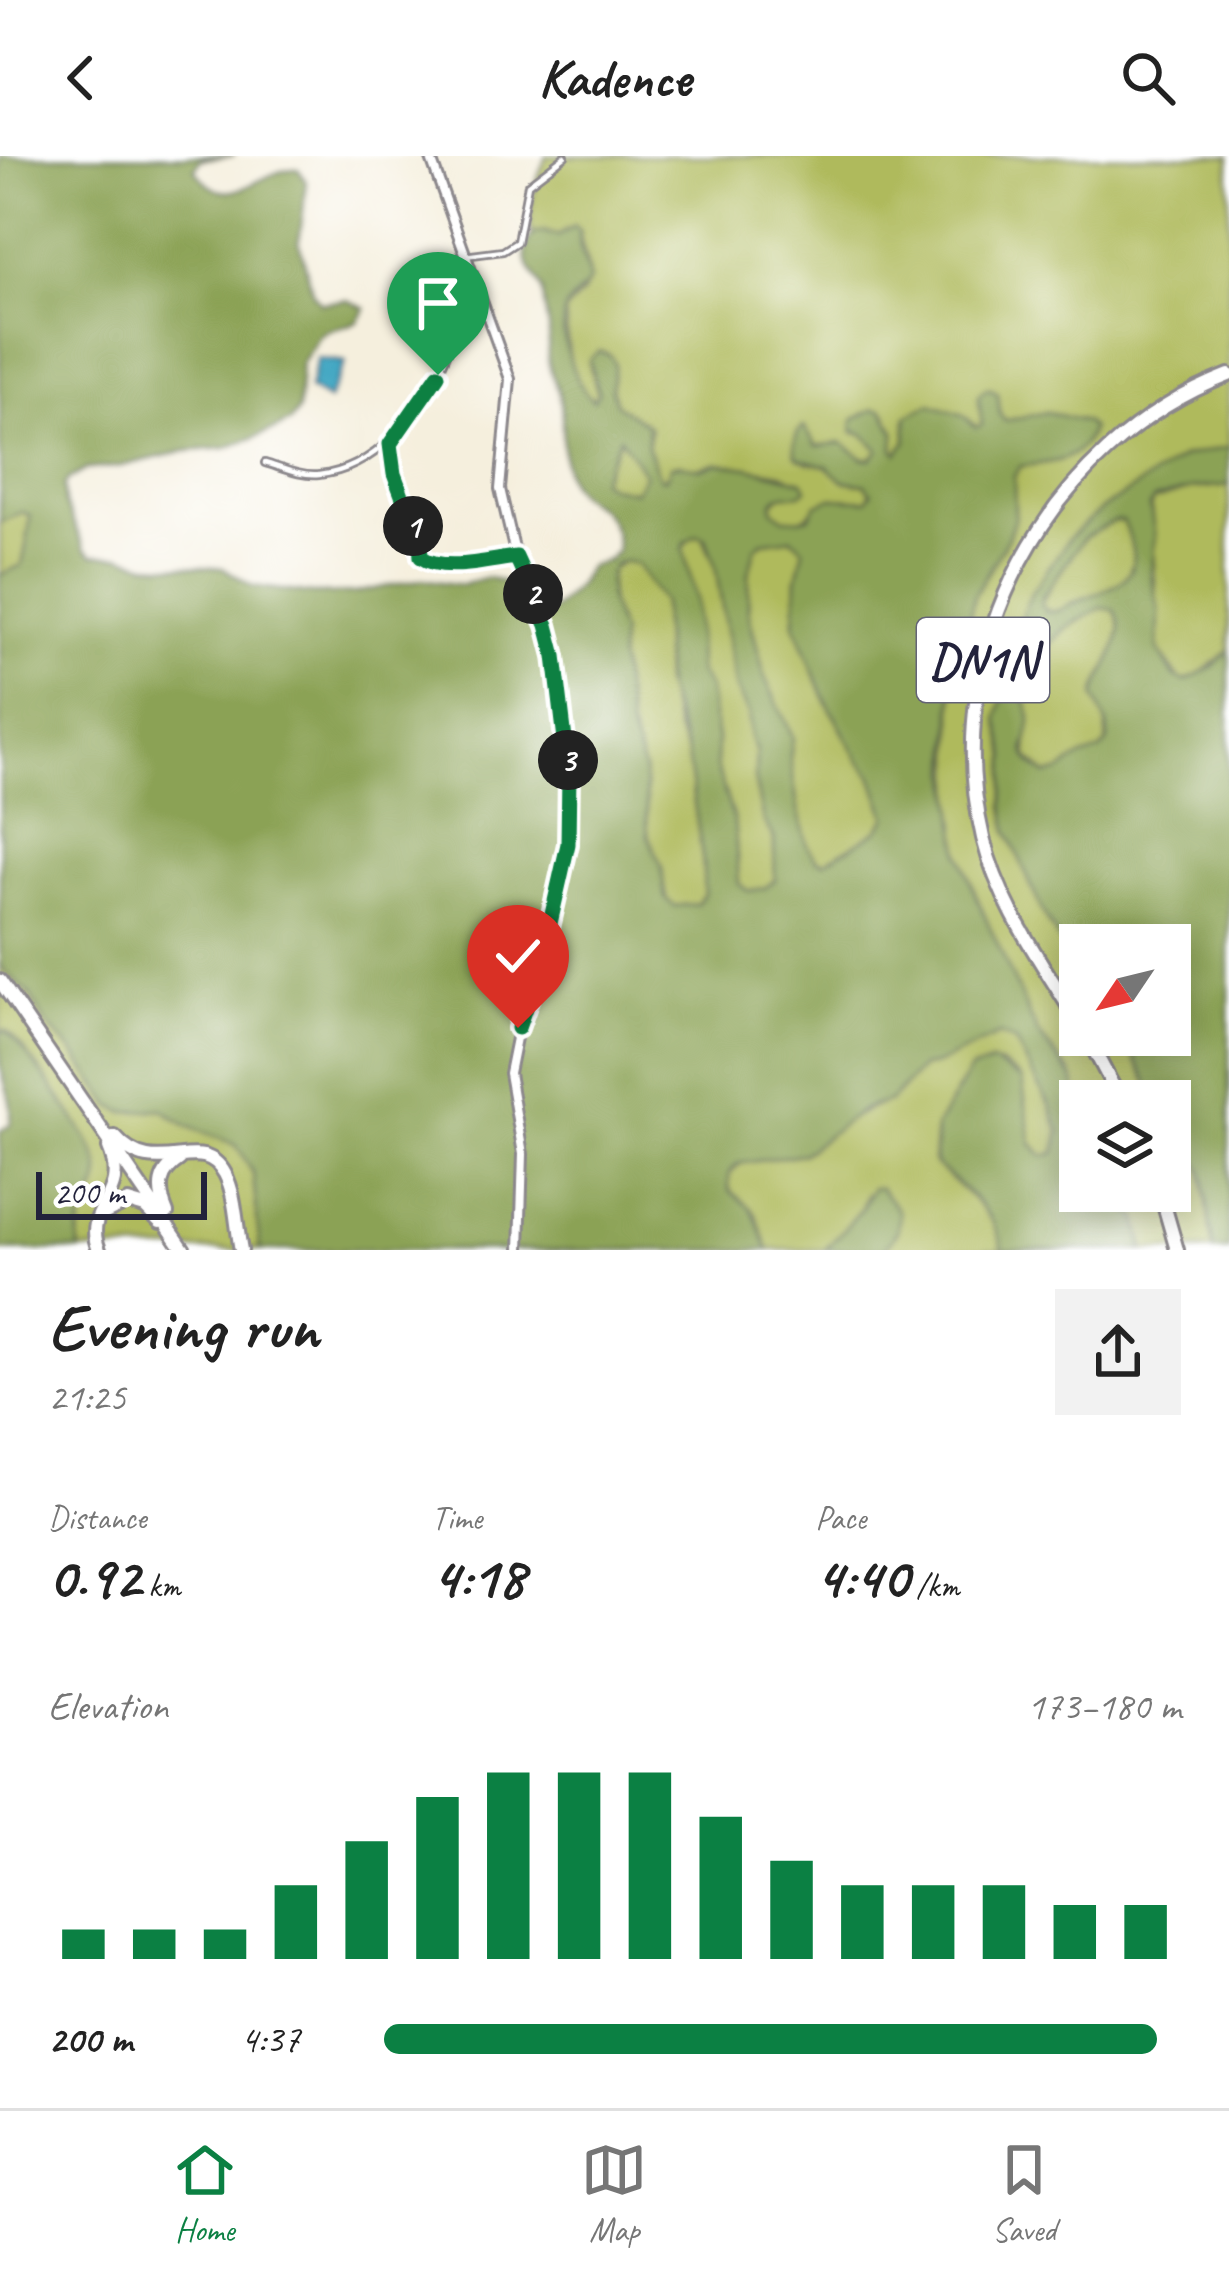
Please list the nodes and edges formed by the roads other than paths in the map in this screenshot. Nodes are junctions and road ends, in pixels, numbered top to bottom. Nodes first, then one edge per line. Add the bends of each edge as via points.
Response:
1 (430, 156) edge
2 (565, 156) edge
3 (463, 256) junction
4 (482, 295) junction
5 (1229, 375) edge
6 (390, 444) junction
7 (265, 463) dead end
8 (516, 557) junction
9 (0, 981) edge
10 (1059, 992) edge
11 (68, 1081) junction
12 (192, 1154) junction
13 (1166, 1212) edge
14 (95, 1220) junction
15 (99, 1250) edge
16 (184, 1250) edge
17 (241, 1250) edge
18 (520, 1250) edge
19 (1177, 1250) edge

1 - 3 main road
2 - 3 street via 528,184 511,248
3 - 4 main road
4 - 6 street
4 - 8 main road via 510,379 500,489
5 - 10 highway, DN1N via 1136,429 1073,485 1028,547 988,635 974,736 984,839 1015,922
6 - 7 street via 318,476
6 - 8 street via 424,561
8 - 18 main road via 555,656 569,773 568,844 508,1072 523,1154
9 - 11 highway
11 - 12 highway via 139,1158
11 - 14 highway via 116,1164 114,1189
11 - 16 highway
12 - 16 highway via 160,1181
12 - 17 highway via 207,1156 227,1178
13 - 19 highway
14 - 15 highway
14 - 16 highway via 137,1203

